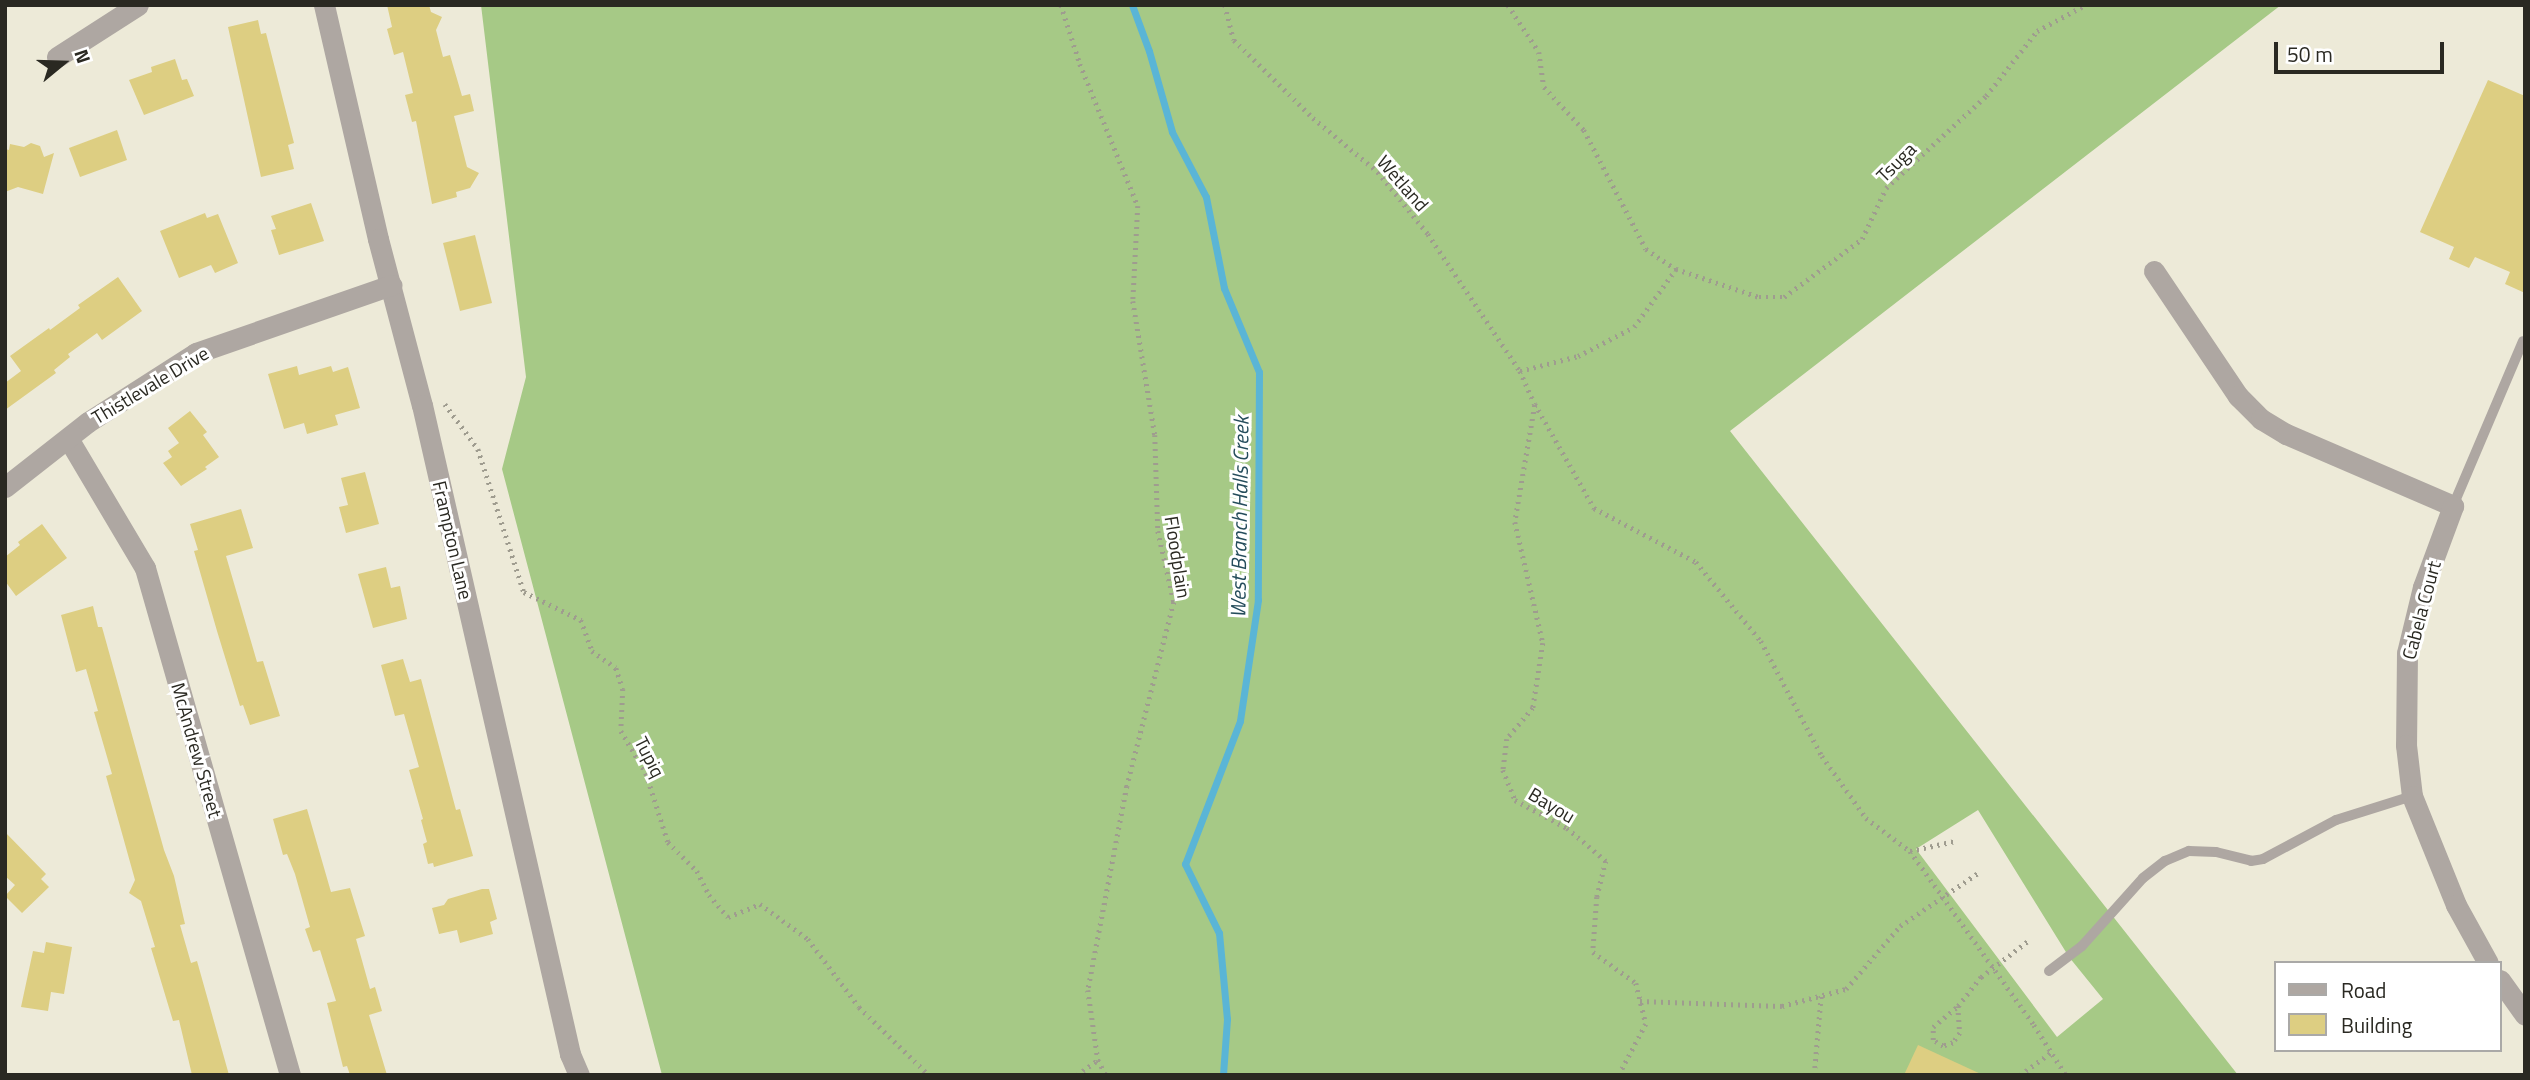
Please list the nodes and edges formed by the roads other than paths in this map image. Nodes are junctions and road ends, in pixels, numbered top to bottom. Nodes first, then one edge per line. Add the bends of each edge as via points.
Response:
1 (138, 5) edge
2 (324, 5) edge
3 (57, 57) dead end
4 (2154, 271) dead end
5 (391, 285) junction
6 (2524, 341) edge
7 (69, 440) junction
8 (5, 487) edge
9 (2453, 506) junction
10 (2412, 796) junction
11 (2487, 961) edge
12 (2049, 971) dead end
13 (2502, 983) edge
14 (2525, 1015) edge
15 (290, 1075) edge
16 (579, 1075) edge

1 - 3 street
2 - 5 street, Frampton Lane
4 - 9 street via 2238,396 2261,419
5 - 7 street, Thistlevale Drive via 196,354 88,422
5 - 16 street, Frampton Lane via 570,1054
6 - 9 lane, Cabela Court
7 - 8 street, Thistlevale Drive
7 - 15 street, McAndrew Street via 145,568
9 - 10 street, Cabela Court via 2423,587 2407,653 2404,702
10 - 11 street, Cabela Court via 2456,905
10 - 12 lane via 2336,820 2263,859 2189,851 2165,861 2143,878 2082,946
13 - 14 street

